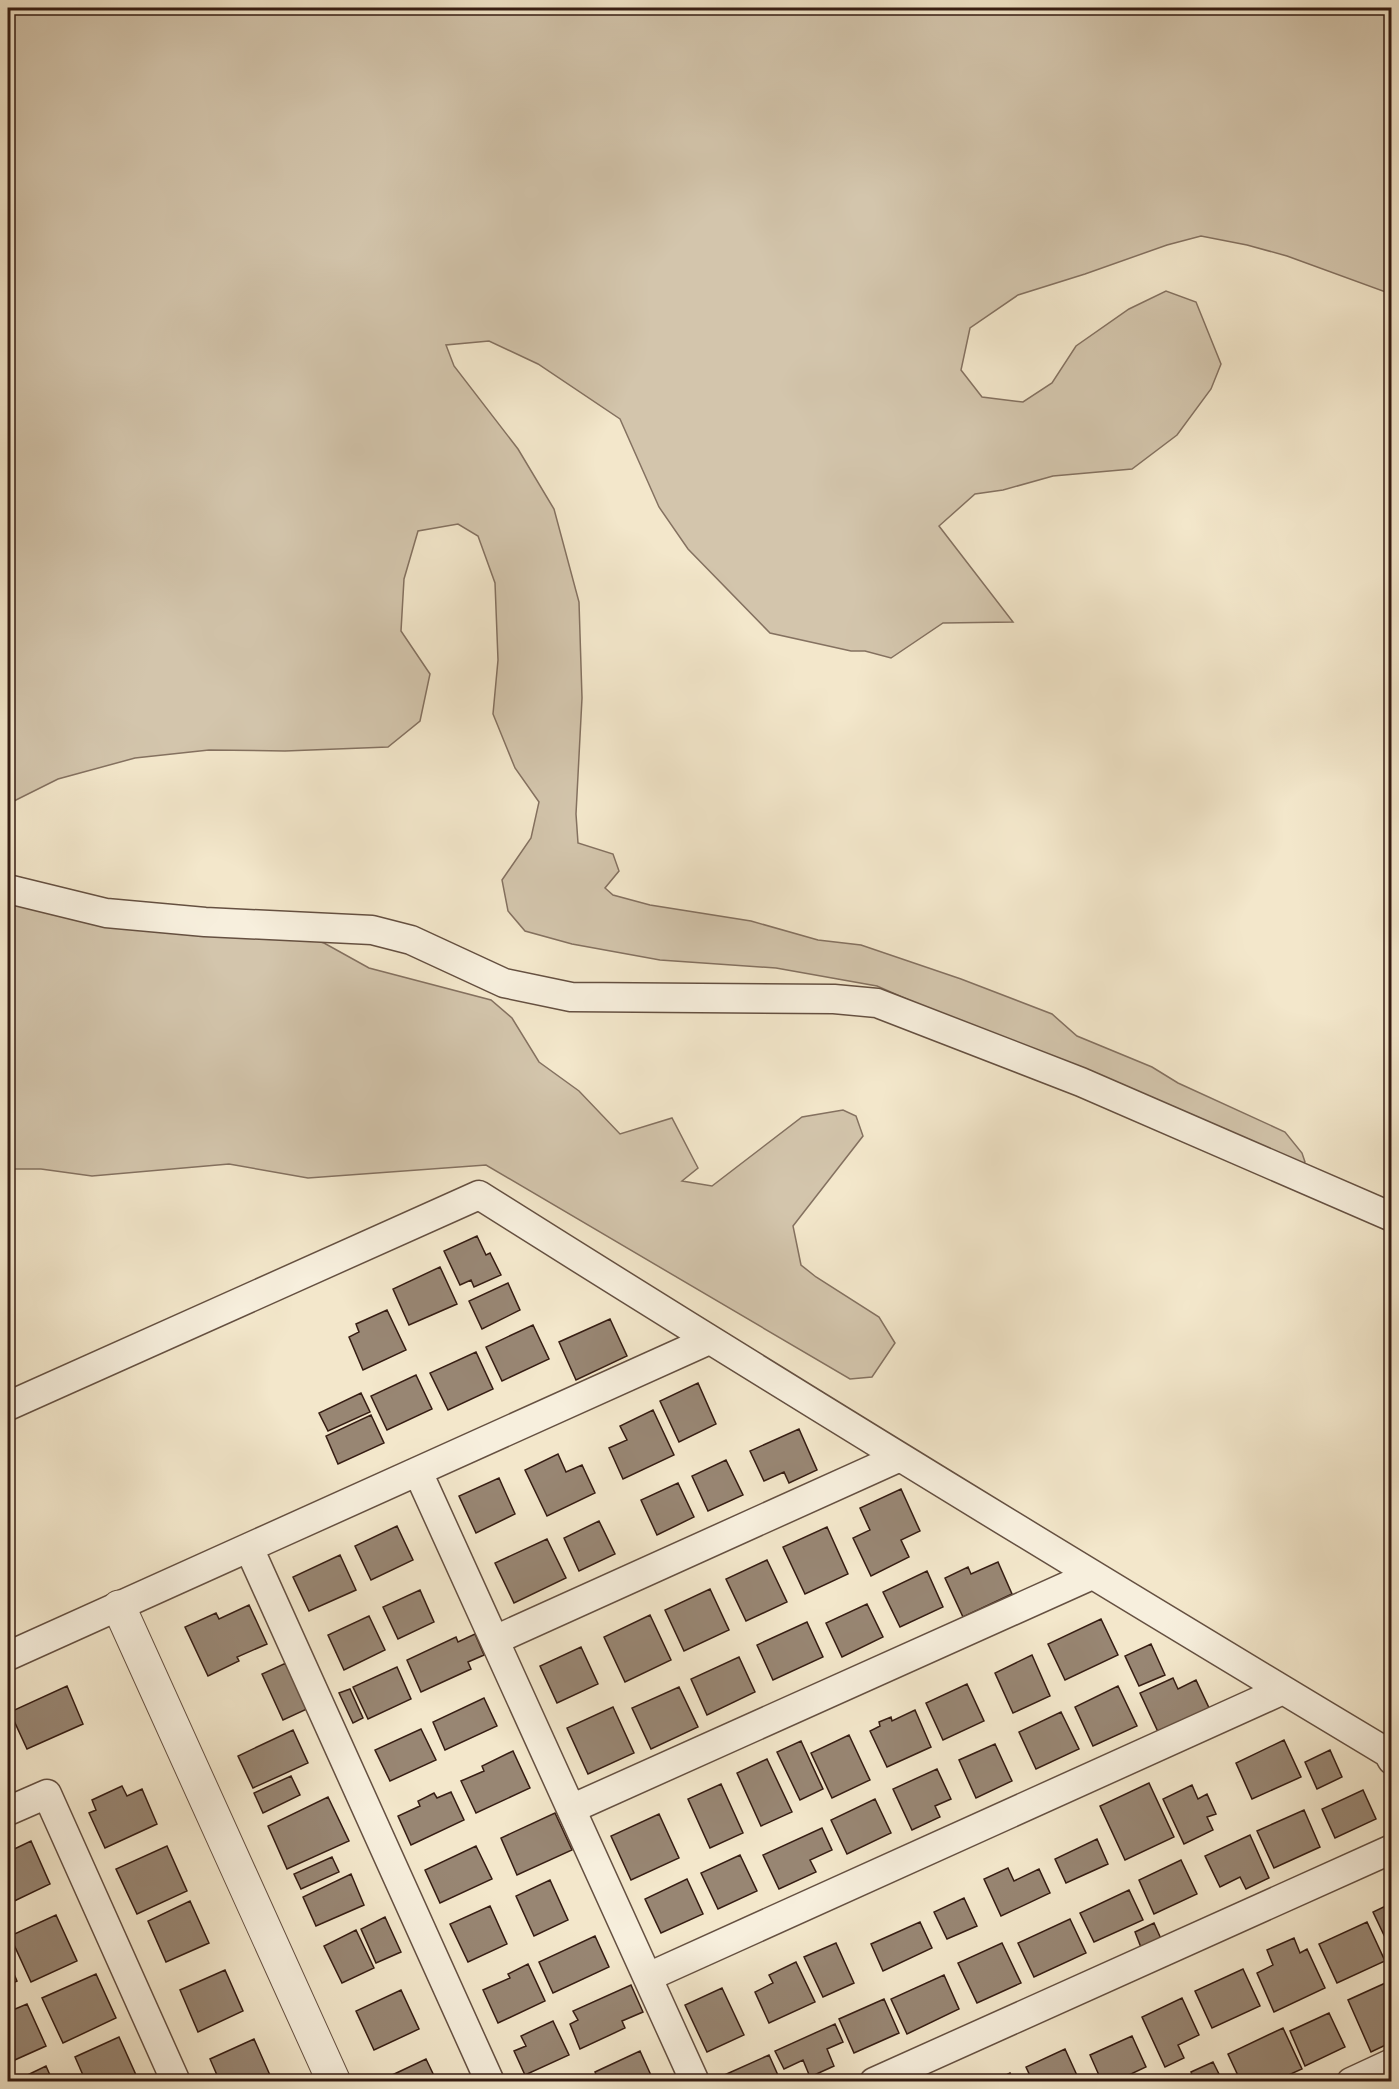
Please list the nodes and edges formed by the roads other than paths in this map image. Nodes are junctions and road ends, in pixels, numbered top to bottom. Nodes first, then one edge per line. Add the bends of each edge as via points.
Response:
1 (8, 888) edge
2 (1392, 1217) edge
3 (710, 1340) junction
4 (8, 1406) edge
5 (900, 1457) junction
6 (418, 1472) junction
7 (249, 1548) junction
8 (1092, 1575) junction
9 (119, 1607) junction
10 (495, 1640) junction
11 (8, 1656) edge
12 (1283, 1690) junction
13 (1392, 1760) edge
14 (571, 1809) junction
15 (8, 1811) edge
16 (1392, 1849) edge
17 (648, 1977) junction
18 (1392, 2063) edge
19 (176, 2082) edge
20 (334, 2082) edge
21 (490, 2082) edge
22 (695, 2082) edge
23 (874, 2082) edge
24 (1351, 2082) edge

1 - 2 street via 106,912 206,922 372,930 411,940 504,983 571,996 834,999 877,1003 1081,1082
3 - 4 street via 479,1194
3 - 5 street
3 - 6 street
5 - 8 street
5 - 10 street
6 - 7 street
6 - 10 street
7 - 9 street
7 - 21 street
8 - 12 street
8 - 14 street
9 - 11 street
9 - 20 street
10 - 14 street
12 - 13 street via 1388,1753
12 - 17 street
14 - 17 street
15 - 19 street via 47,1794
16 - 23 street
17 - 22 street
18 - 24 street

